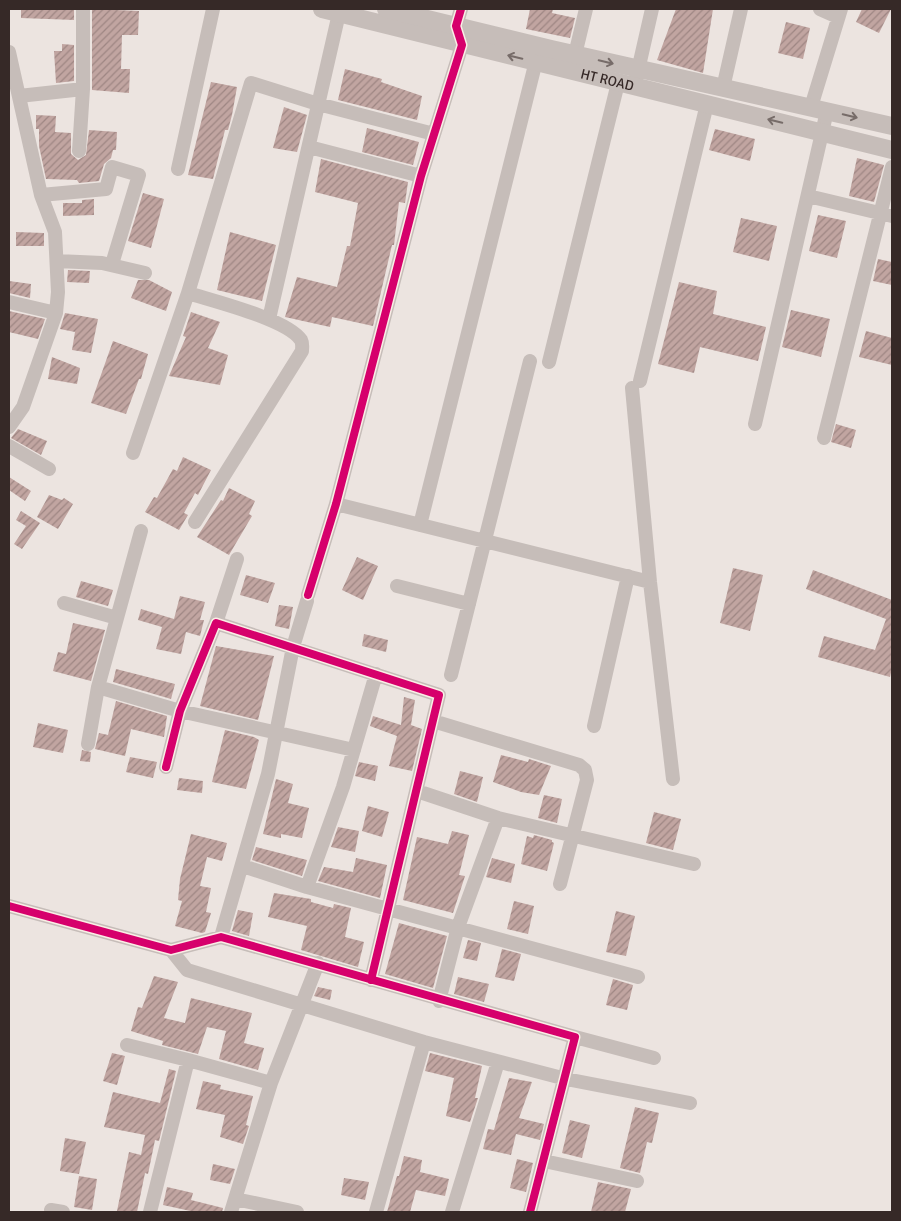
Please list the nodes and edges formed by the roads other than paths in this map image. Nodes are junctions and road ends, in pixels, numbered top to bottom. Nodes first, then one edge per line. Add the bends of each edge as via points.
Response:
1 (83, 9) edge
2 (213, 9) edge
3 (322, 9) edge
4 (386, 9) edge
5 (461, 9) edge
6 (586, 9) edge
7 (652, 9) edge
8 (741, 9) edge
9 (820, 9) edge
10 (339, 11) edge
11 (840, 13) edge
12 (456, 26) junction
13 (462, 44) junction
14 (9, 52) edge
15 (538, 54) junction
16 (573, 63) junction
17 (630, 79) junction
18 (723, 88) junction
19 (82, 89) junction
20 (19, 96) junction
21 (318, 104) junction
22 (707, 104) junction
23 (819, 109) junction
24 (892, 126) edge
25 (822, 132) junction
26 (434, 134) junction
27 (309, 147) junction
28 (892, 150) edge
29 (79, 151) dead end
30 (892, 167) edge
31 (178, 169) dead end
32 (421, 176) junction
33 (41, 194) junction
34 (808, 196) junction
35 (886, 215) edge
36 (57, 261) junction
37 (112, 264) junction
38 (145, 273) dead end
39 (188, 293) junction
40 (9, 302) edge
41 (56, 313) junction
42 (269, 319) junction
43 (530, 361) dead end
44 (549, 362) dead end
45 (755, 424) dead end
46 (9, 427) edge
47 (824, 438) dead end
48 (9, 446) edge
49 (133, 453) dead end
50 (49, 469) dead end
51 (336, 504) junction
52 (195, 522) dead end
53 (420, 525) junction
54 (141, 531) dead end
55 (485, 541) junction
56 (237, 559) dead end
57 (628, 576) junction
58 (650, 582) junction
59 (397, 586) dead end
60 (64, 603) dead end
61 (469, 604) junction
62 (117, 618) junction
63 (216, 623) junction
64 (293, 647) junction
65 (376, 674) junction
66 (451, 674) dead end
67 (98, 687) junction
68 (180, 711) junction
69 (433, 721) junction
70 (594, 726) dead end
71 (278, 733) junction
72 (88, 744) dead end
73 (354, 750) junction
74 (166, 767) dead end
75 (673, 780) dead end
76 (417, 791) junction
77 (498, 818) junction
78 (573, 836) junction
79 (694, 864) dead end
80 (243, 866) junction
81 (560, 884) dead end
82 (307, 887) junction
83 (9, 906) edge
84 (388, 908) junction
85 (458, 927) junction
86 (221, 937) junction
87 (171, 950) junction
88 (318, 963) junction
89 (638, 977) dead end
90 (371, 980) junction
91 (439, 1000) junction
92 (300, 1005) junction
93 (575, 1037) junction
94 (424, 1042) junction
95 (127, 1045) dead end
96 (654, 1058) dead end
97 (188, 1060) junction
98 (498, 1062) junction
99 (566, 1079) junction
100 (271, 1083) junction
101 (690, 1103) dead end
102 (544, 1161) junction
103 (637, 1181) dead end
104 (235, 1198) junction
105 (150, 1212) edge
106 (231, 1212) edge
107 (297, 1212) edge
108 (376, 1212) edge
109 (452, 1212) edge
110 (530, 1212) edge

1 - 19 street
2 - 31 street
3 - 10 street, HT ROAD
4 - 12 street, HT ROAD
5 - 12 street
6 - 16 street
7 - 17 street
8 - 18 street
9 - 11 street
10 - 13 street, HT ROAD
10 - 21 street
11 - 23 street
12 - 13 street
12 - 15 street, HT ROAD
15 -> 13 street, HT ROAD
13 - 26 street
14 - 20 street
15 - 16 street, HT ROAD
15 - 53 street
16 -> 17 street, HT ROAD
16 - 17 street, HT ROAD
17 - 18 street, HT ROAD
17 - 22 street, HT ROAD
17 - 44 street
18 - 23 street, HT ROAD
19 - 20 street
19 - 29 street
20 - 33 street
21 - 26 street
21 - 27 street
21 - 39 street via 251,83
25 -> 22 street, HT ROAD
22 - 58 street via 636,385
23 -> 24 street, HT ROAD
23 - 25 street
25 - 28 street, HT ROAD
25 - 34 street
26 - 32 street
27 - 32 street
27 - 42 street
30 - 35 street
32 - 51 street
33 - 36 street via 55,232
33 - 37 street via 106,189 112,167 139,175
34 - 35 street
34 - 45 street
35 - 47 street
36 - 37 street
36 - 41 street
37 - 38 street
39 - 42 street
39 - 49 street
40 - 41 street
41 - 46 street via 23,408
42 - 52 street via 300,338 302,351
43 - 55 street
48 - 50 street
51 - 53 street
51 - 64 street
53 - 55 street
54 - 62 street
55 - 57 street
55 - 61 street
56 - 63 street
57 - 58 street
57 - 70 street
58 - 75 street
59 - 61 street
60 - 62 street
61 - 66 street
62 - 67 street
63 - 64 street
63 - 68 street
64 - 65 street
64 - 71 street
65 - 69 street via 439,695
65 - 73 street
67 - 68 street
67 - 72 street
68 - 71 street
68 - 74 street
69 - 76 street
69 - 78 street via 579,765 587,780
71 - 73 street
71 - 80 street
73 - 82 street
76 - 77 street
76 - 84 street
77 - 78 street
77 - 85 street
78 - 79 street
78 - 81 street
80 - 82 street
80 - 86 street
82 - 84 street
83 - 87 street
84 - 85 street
84 - 90 street
85 - 89 street
85 - 91 street
86 - 87 street
86 - 88 street
87 - 92 street via 187,970
88 - 90 street
88 - 92 street
90 - 91 street
91 - 93 street
92 - 94 street
92 - 100 street
93 - 96 street
93 - 99 street
94 - 98 street
94 - 108 street
95 - 97 street
97 - 100 street
97 - 105 street
98 - 99 street
98 - 109 street
99 - 101 street
99 - 102 street
100 - 104 street
102 - 103 street
102 - 110 street
104 - 106 street
104 - 107 street

